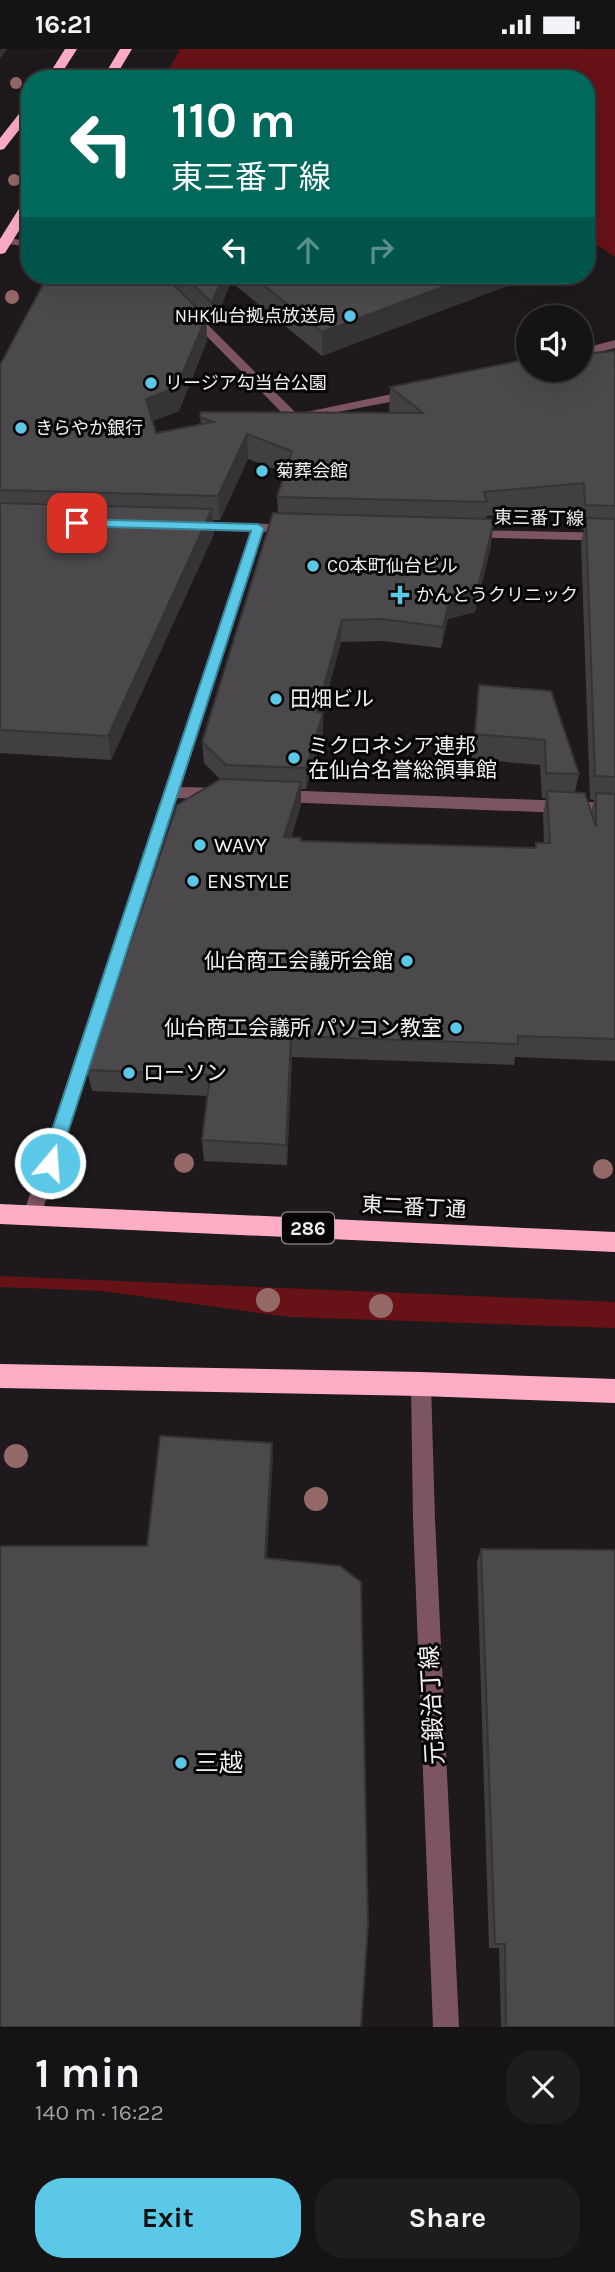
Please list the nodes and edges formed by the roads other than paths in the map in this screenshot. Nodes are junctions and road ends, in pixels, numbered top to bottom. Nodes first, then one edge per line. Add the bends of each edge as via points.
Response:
1 (71, 49) edge
2 (127, 49) edge
3 (58, 70) edge
4 (114, 70) edge
5 (21, 119) edge
6 (0, 146) edge
7 (21, 217) edge
8 (21, 245) edge
9 (3, 246) edge
10 (180, 303) edge
11 (615, 344) edge
12 (593, 350) edge
13 (428, 390) edge
14 (176, 526) edge
15 (258, 528) junction
16 (285, 529) edge
17 (447, 534) edge
18 (615, 537) edge
19 (171, 792) junction
20 (238, 794) edge
21 (265, 795) edge
22 (615, 809) edge
23 (0, 1215) edge
24 (32, 1215) junction
25 (615, 1243) edge
26 (0, 1376) edge
27 (421, 1384) junction
28 (615, 1391) edge
29 (446, 2027) edge

1 - 3 highway
2 - 4 highway
5 - 6 highway
7 - 9 highway
8 - 9 street
10 - 13 street via 294,418
11 - 12 street
14 - 15 street
15 - 16 street
15 - 19 street
17 - 18 street, 東三番丁線
19 - 20 street
19 - 24 street
21 - 22 street
23 - 24 highway, 東二番丁通 / 286
24 - 25 highway, 東二番丁通 / 286
26 - 27 highway
27 - 28 highway
27 - 29 street, 元鍛治丁線

